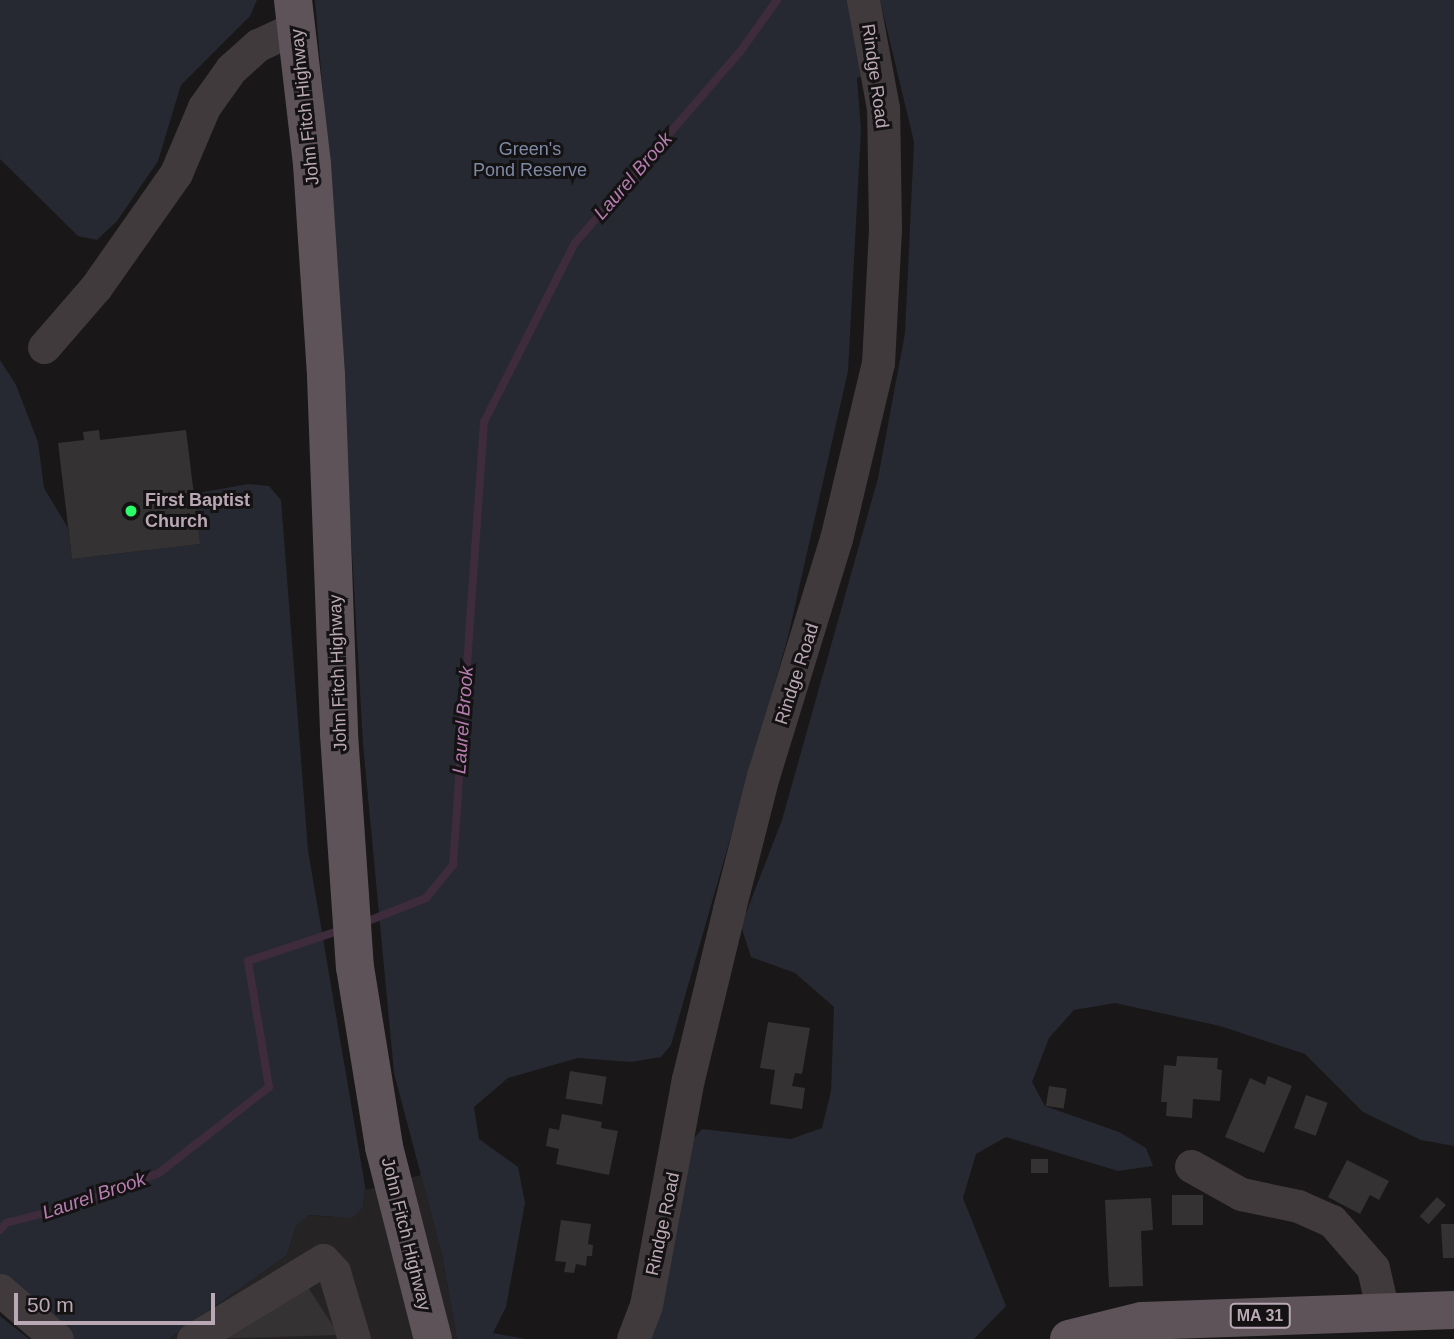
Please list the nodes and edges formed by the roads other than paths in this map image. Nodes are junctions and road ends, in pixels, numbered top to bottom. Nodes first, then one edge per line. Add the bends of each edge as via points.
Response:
1 (863, 0) edge
2 (294, 14) edge
3 (44, 347) dead end
4 (1191, 1166) dead end
5 (0, 1290) edge
6 (1454, 1310) edge
7 (1383, 1312) junction
8 (1133, 1331) edge
9 (57, 1339) edge
10 (193, 1339) edge
11 (354, 1339) edge
12 (433, 1339) edge
13 (633, 1339) edge
14 (1069, 1339) edge

1 - 13 street, Rindge Road via 883,108 885,229 877,363 818,605 732,895 688,1079 646,1305
2 - 3 street via 231,69 204,107 176,173 96,287
2 - 12 main road, John Fitch Highway via 312,164 326,376 339,734 354,954 384,1147
4 - 7 street via 1241,1194 1298,1206 1332,1221 1373,1268
5 - 9 street
6 - 7 main road, MA 31
7 - 8 main road, MA 31
8 - 14 main road, MA 31
10 - 11 street via 323,1260 334,1272

